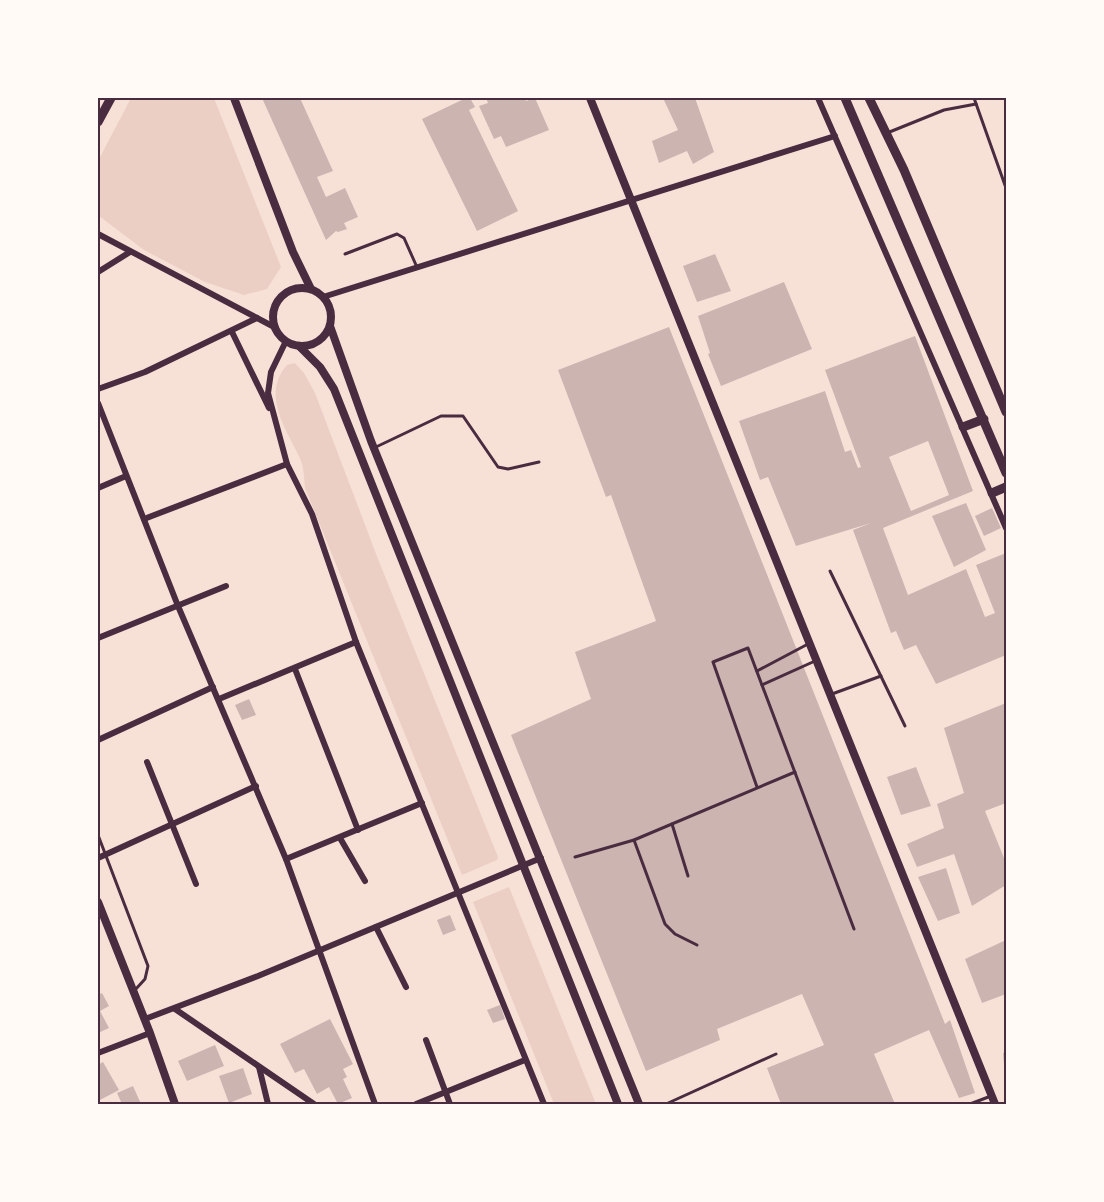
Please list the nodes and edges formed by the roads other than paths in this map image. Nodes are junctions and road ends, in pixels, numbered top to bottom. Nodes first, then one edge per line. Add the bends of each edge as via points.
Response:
1 (111, 98) edge
2 (234, 98) edge
3 (590, 98) edge
4 (818, 98) edge
5 (845, 98) edge
6 (869, 98) edge
7 (900, 98) edge
8 (916, 98) edge
9 (974, 98) edge
10 (976, 104) junction
11 (98, 122) edge
12 (887, 133) junction
13 (835, 136) junction
14 (1006, 188) edge
15 (630, 199) junction
16 (98, 234) edge
17 (130, 252) junction
18 (345, 254) dead end
19 (416, 266) junction
20 (98, 272) edge
21 (311, 289) junction
22 (323, 297) junction
23 (258, 318) junction
24 (330, 326) junction
25 (276, 327) junction
26 (232, 332) junction
27 (286, 341) junction
28 (299, 346) junction
29 (98, 389) edge
30 (98, 404) edge
31 (271, 411) junction
32 (1006, 412) edge
33 (984, 419) junction
34 (963, 427) junction
35 (374, 448) junction
36 (539, 462) dead end
37 (287, 464) junction
38 (1006, 473) edge
39 (126, 476) junction
40 (1006, 487) edge
41 (98, 488) edge
42 (992, 493) junction
43 (144, 519) junction
44 (1006, 528) edge
45 (830, 571) dead end
46 (226, 586) dead end
47 (178, 606) junction
48 (98, 638) edge
49 (356, 642) junction
50 (810, 644) junction
51 (816, 661) junction
52 (295, 669) junction
53 (757, 671) junction
54 (881, 676) junction
55 (762, 686) junction
56 (213, 687) junction
57 (830, 695) junction
58 (219, 699) junction
59 (904, 726) dead end
60 (98, 740) edge
61 (147, 762) dead end
62 (795, 772) junction
63 (256, 786) junction
64 (758, 788) junction
65 (422, 802) junction
66 (672, 824) junction
67 (171, 825) junction
68 (358, 830) junction
69 (98, 835) edge
70 (340, 838) junction
71 (634, 840) junction
72 (105, 855) junction
73 (575, 857) dead end
74 (98, 858) edge
75 (542, 858) junction
76 (286, 859) junction
77 (523, 866) junction
78 (688, 876) dead end
79 (365, 881) dead end
80 (196, 884) dead end
81 (458, 893) junction
82 (98, 902) edge
83 (376, 927) junction
84 (854, 929) dead end
85 (697, 945) dead end
86 (317, 950) junction
87 (406, 987) dead end
88 (134, 992) junction
89 (175, 1009) junction
90 (145, 1019) junction
91 (150, 1033) junction
92 (426, 1040) dead end
93 (98, 1053) edge
94 (776, 1054) dead end
95 (525, 1060) junction
96 (258, 1067) junction
97 (446, 1094) junction
98 (992, 1096) junction
99 (176, 1104) edge
100 (268, 1104) edge
101 (314, 1104) edge
102 (375, 1104) edge
103 (416, 1104) edge
104 (450, 1104) edge
105 (543, 1104) edge
106 (618, 1104) edge
107 (639, 1104) edge
108 (666, 1104) edge
109 (970, 1104) edge
110 (995, 1104) edge

1 - 11 main road
2 - 21 main road
3 - 15 street
4 - 13 street
5 - 33 main road
6 - 12 main road
7 - 8 lane
9 - 10 lane
10 - 12 lane via 944,110
10 - 14 lane
12 - 32 main road
13 - 15 street
13 - 34 street
15 - 19 street
15 - 50 street
16 - 17 street
17 - 20 street
17 - 23 street
18 - 19 lane via 397,234 404,238
19 - 22 street
21 - 22 main road
21 - 25 main road via 295,289 281,297 274,312
22 - 24 main road via 329,305
23 - 25 street
23 - 26 street
24 - 28 main road via 321,339
24 - 35 main road
25 - 27 main road
26 - 29 street
26 - 31 street
27 - 28 main road
27 - 31 street via 270,379
28 - 77 main road via 320,367 334,389
30 - 39 street
31 - 37 street
33 - 34 main road
33 - 38 main road
34 - 42 street
35 - 36 lane via 441,416 463,416 498,467 508,469
35 - 75 main road
37 - 43 street
37 - 49 street via 312,514
39 - 41 street
39 - 43 street
40 - 42 main road
42 - 44 street
43 - 47 street
45 - 54 lane
46 - 47 street
47 - 48 street
47 - 56 street
49 - 52 street
49 - 65 street
50 - 51 street
50 - 53 lane
51 - 55 lane
51 - 57 street
52 - 58 street
52 - 68 street
53 - 55 lane
53 - 64 lane via 748,648 713,662
54 - 57 lane
54 - 59 lane
55 - 62 lane
56 - 58 street
56 - 60 street
57 - 98 street
58 - 63 street
61 - 67 street
62 - 64 lane
62 - 84 lane
63 - 67 street
63 - 76 street
64 - 66 lane
65 - 68 street
65 - 81 street
66 - 71 lane
66 - 78 lane
67 - 72 street
67 - 80 street
68 - 70 street
69 - 72 lane
70 - 76 street
70 - 79 street
71 - 73 lane
71 - 85 lane via 665,924
72 - 74 street
72 - 88 lane via 148,966 145,979
75 - 77 street
75 - 107 main road
76 - 86 street
77 - 81 street
77 - 106 main road
81 - 83 street
81 - 95 street
82 - 88 street
83 - 86 street
83 - 87 street
86 - 89 street
86 - 102 street
88 - 90 street
89 - 90 street
89 - 96 street
90 - 91 street
91 - 93 street
91 - 99 street
92 - 97 street
94 - 108 lane
95 - 97 street
95 - 105 street
96 - 100 street
96 - 101 street
97 - 103 street
97 - 104 street
98 - 109 lane
98 - 110 street

